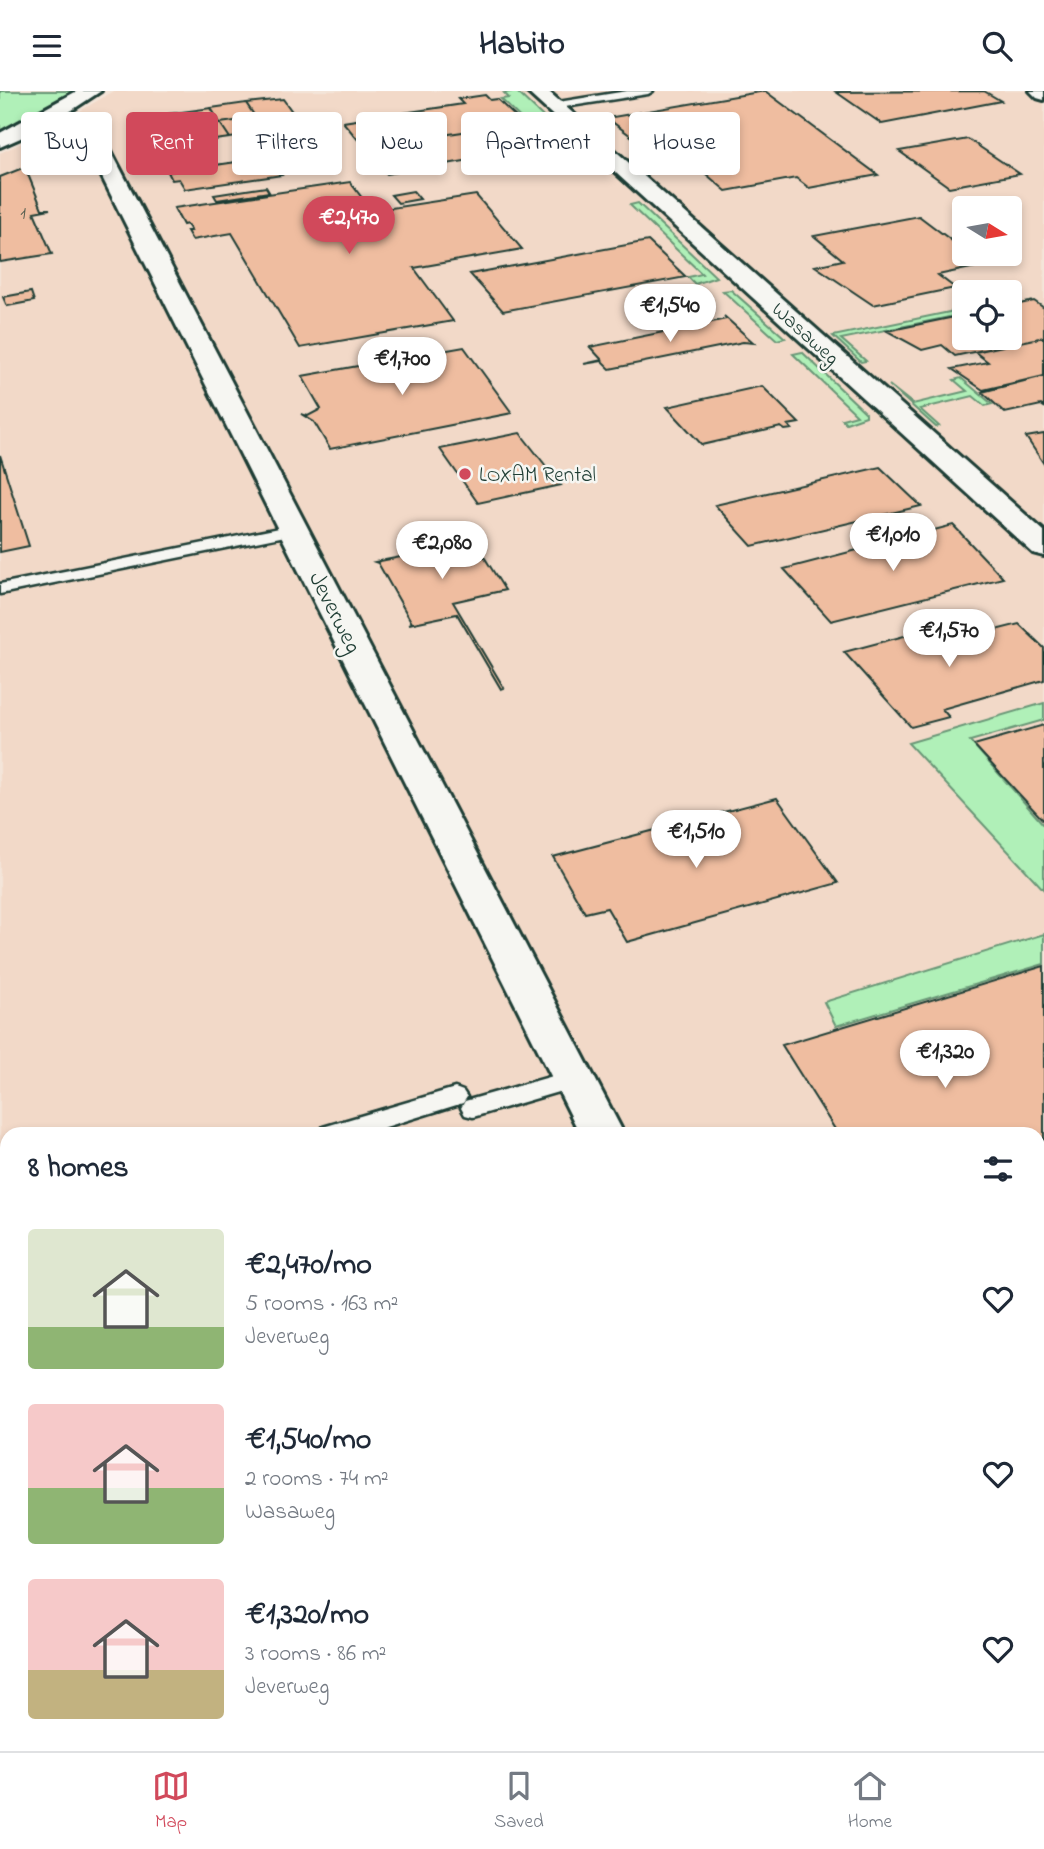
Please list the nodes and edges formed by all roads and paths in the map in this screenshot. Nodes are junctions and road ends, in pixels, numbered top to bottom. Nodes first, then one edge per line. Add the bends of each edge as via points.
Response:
1 (91, 91) edge
2 (648, 91) edge
3 (544, 98) edge
4 (56, 112) edge
5 (21, 131) edge
6 (0, 141) edge
7 (112, 174) edge
8 (294, 530) junction
9 (1044, 547) edge
10 (0, 589) edge
11 (574, 1079) junction
12 (360, 1127) edge
13 (598, 1127) edge

1 - 4 street
2 - 3 lane
3 - 9 street, Wasaweg
5 - 6 street
7 - 8 street, Jeverweg
8 - 10 lane
8 - 11 street, Jeverweg
11 - 12 lane
11 - 13 street, Jeverweg

